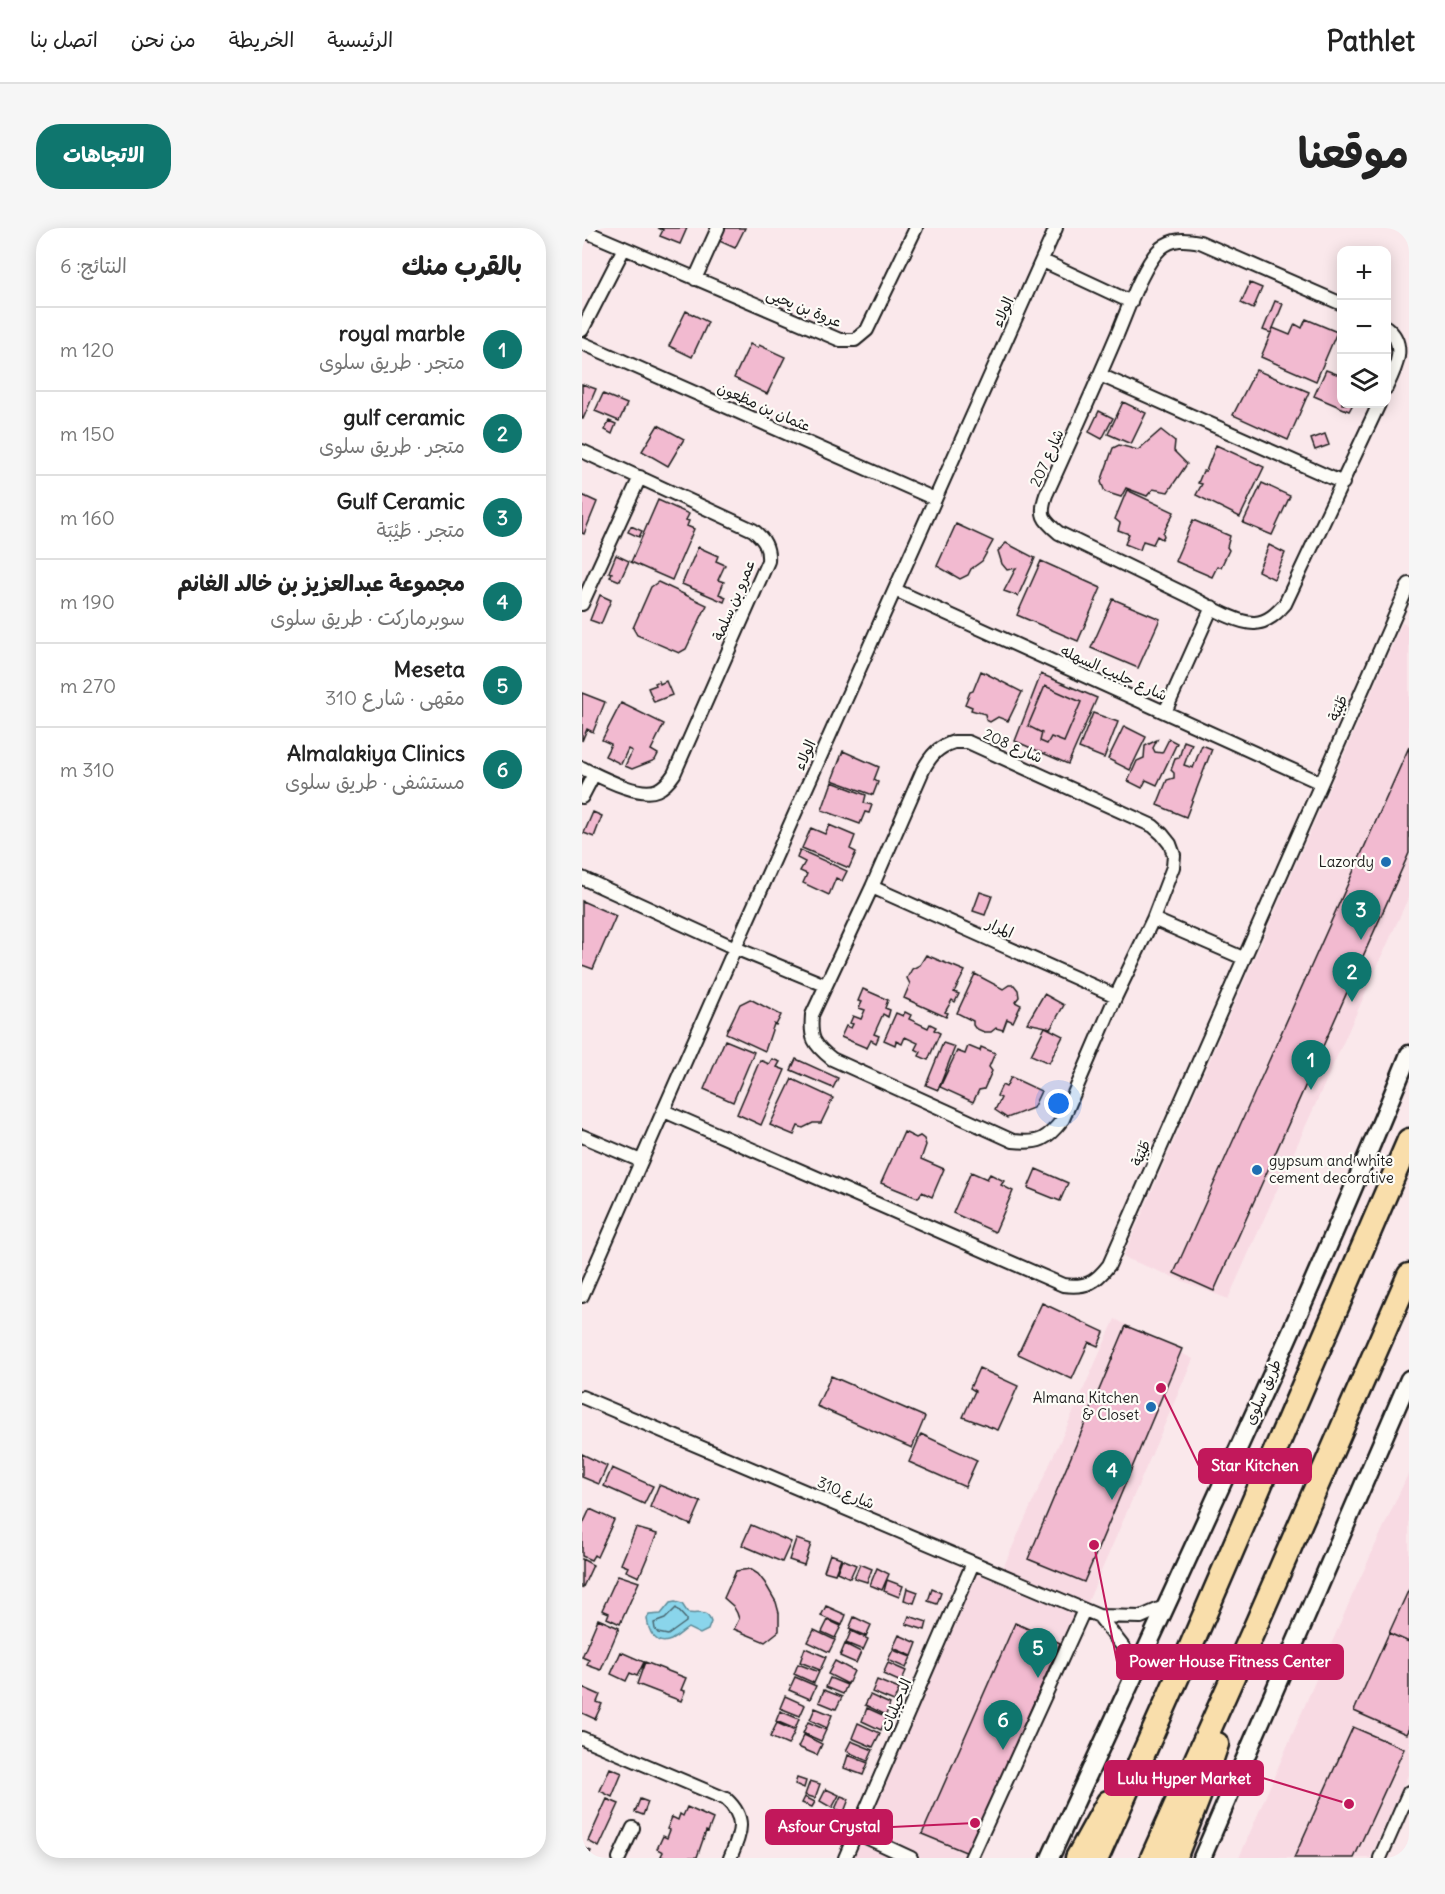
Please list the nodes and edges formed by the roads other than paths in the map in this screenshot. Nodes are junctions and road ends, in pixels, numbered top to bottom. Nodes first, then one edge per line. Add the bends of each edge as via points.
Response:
1 (717, 228) edge
2 (916, 228) edge
3 (1056, 228) edge
4 (582, 230) edge
5 (624, 248) junction
6 (1042, 261) junction
7 (695, 279) junction
8 (1131, 302) junction
9 (1337, 302) edge
10 (582, 330) edge
11 (1391, 333) edge
12 (582, 343) edge
13 (1100, 375) junction
14 (1391, 378) edge
15 (1377, 408) edge
16 (582, 451) edge
17 (640, 477) junction
18 (1342, 483) junction
19 (935, 499) junction
20 (1409, 584) edge
21 (895, 590) junction
22 (582, 604) edge
23 (1212, 607) junction
24 (1404, 608) edge
25 (1165, 712) junction
26 (588, 771) edge
27 (1321, 783) junction
28 (582, 798) edge
29 (582, 878) edge
30 (872, 887) junction
31 (1153, 920) junction
32 (735, 948) junction
33 (1243, 958) junction
34 (825, 985) junction
35 (1116, 996) junction
36 (1409, 1054) edge
37 (664, 1111) junction
38 (582, 1136) edge
39 (1409, 1140) edge
40 (641, 1161) junction
41 (1409, 1275) edge
42 (582, 1296) edge
43 (1408, 1382) edge
44 (582, 1397) edge
45 (973, 1563) junction
46 (1166, 1606) junction
47 (1084, 1610) junction
48 (1099, 1616) junction
49 (1256, 1625) junction
50 (1182, 1667) junction
51 (1136, 1671) junction
52 (582, 1738) edge
53 (1409, 1792) edge
54 (633, 1828) dead end
55 (857, 1833) junction
56 (619, 1858) edge
57 (730, 1858) edge
58 (845, 1858) edge
59 (911, 1858) edge
60 (971, 1858) edge
61 (1050, 1858) edge
62 (1077, 1858) edge
63 (1097, 1858) edge
64 (1152, 1858) edge
65 (1175, 1858) edge
66 (1202, 1858) edge
67 (1380, 1858) edge

1 - 7 street
2 - 7 street, عروة بن يحيى via 867,330 855,340 840,340
3 - 6 street, الولاء
4 - 5 street, عروة بن يحيى
5 - 7 street, عروة بن يحيى
5 - 10 street
6 - 8 street
6 - 19 street, الولاء
8 - 9 street, شارع 207 via 1150,261 1161,248 1173,240 1186,239
8 - 13 street, شارع 207
11 - 14 street via 1400,350
12 - 19 street, عثمان بن مظعون
13 - 18 street
13 - 23 street, شارع 207 via 1046,495 1042,514 1059,533
15 - 18 street, شارع 207
16 - 17 street, عمرو بن سلمة
17 - 22 street
17 - 26 street, عمرو بن سلمة via 753,530 766,544 768,561 674,774 658,790 648,792
18 - 23 street, شارع 207 via 1285,603 1276,613 1253,623
19 - 21 street, الولاء
20 - 24 street, طَيْبَة
21 - 25 street, شارع جليب السهله
21 - 32 street, الولاء
23 - 25 street
24 - 27 street, طَيْبَة
25 - 27 street, شارع جليب السهله
26 - 28 street, عمرو بن سلمة
27 - 33 street, طَيْبَة
29 - 32 street
30 - 31 street, شارع 208 via 931,755 954,742 968,742 1153,826 1162,834 1174,855 1173,867
30 - 34 street, شارع 208
30 - 35 street, المرار
31 - 33 street
31 - 35 street, شارع 208
32 - 34 street
32 - 37 street, الولاء
33 - 37 street, طَيْبَة via 1109,1265 1089,1284 1063,1284
34 - 35 street, شارع 208 via 812,1015 811,1030 813,1041 832,1059 1013,1141 1030,1143 1042,1140 1063,1119
36 - 46 main road, طريق سلوى via 1286,1342
37 - 40 street, الولاء
38 - 40 street
39 - 50 highway
40 - 42 street, الولاء
41 - 49 highway
43 - 66 main road
44 - 45 street, شارع 310
45 - 47 street, شارع 310
45 - 55 street, الدحيليات
46 - 48 street, شارع 310 via 1141,1617
46 - 51 main road, طريق سلوى
47 - 48 street, شارع 310
47 - 60 street
48 - 51 street via 1127,1652
49 - 64 highway
49 - 65 highway
50 - 62 highway
50 - 63 highway
51 - 61 main road, طريق سلوى
52 - 57 street via 726,1799 735,1807 741,1826
53 - 67 street
54 - 56 street
55 - 58 street, الدحيليات
55 - 59 street

